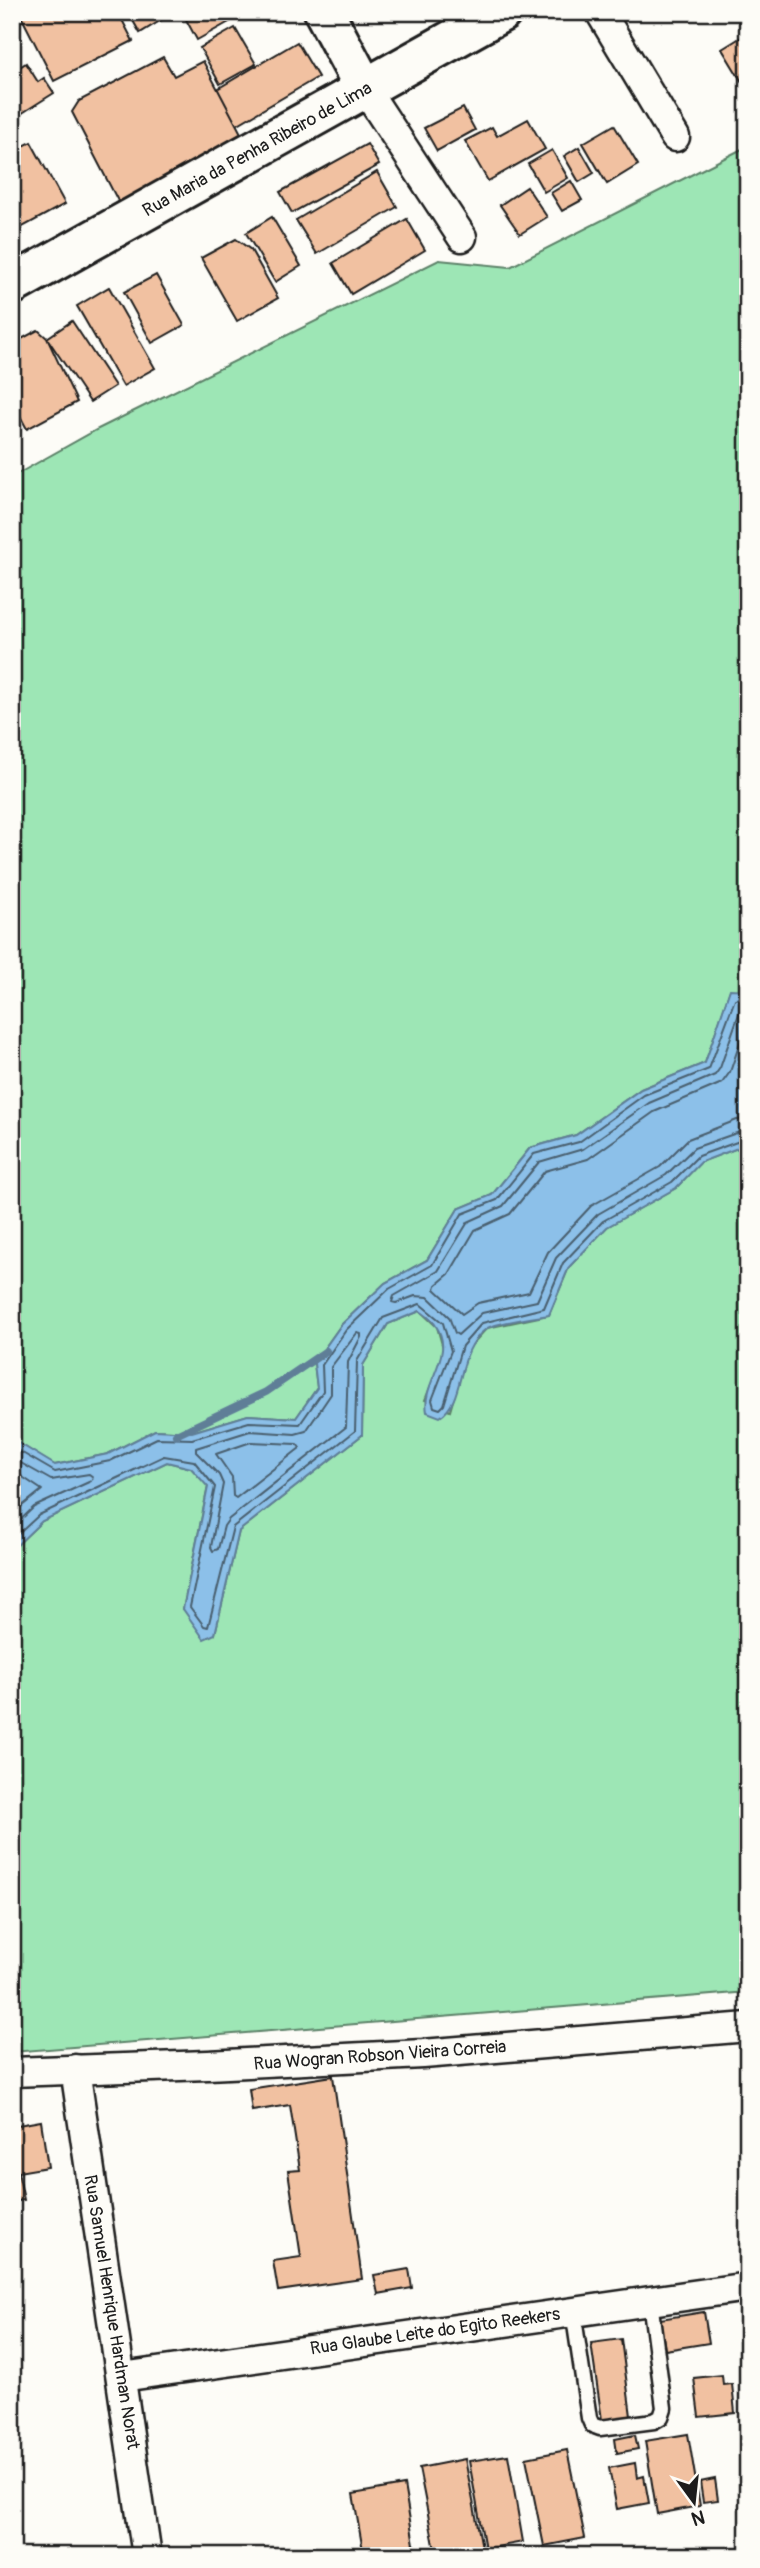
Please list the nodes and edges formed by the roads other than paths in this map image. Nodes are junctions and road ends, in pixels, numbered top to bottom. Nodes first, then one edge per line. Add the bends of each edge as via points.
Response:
1 (324, 12) edge
2 (502, 12) edge
3 (600, 12) edge
4 (365, 89) junction
5 (675, 137) dead end
6 (462, 237) dead end
7 (12, 285) edge
8 (748, 2027) edge
9 (75, 2069) junction
10 (12, 2072) edge
11 (748, 2287) edge
12 (650, 2301) junction
13 (573, 2311) junction
14 (122, 2377) junction
15 (147, 2556) edge

1 - 4 street
2 - 4 street, Rua Maria da Penha Ribeiro de Lima
3 - 5 street
4 - 6 street
4 - 7 street, Rua Maria da Penha Ribeiro de Lima
8 - 9 street, Rua Wogran Robson Vieira Correia via 423,2054
9 - 10 street, Rua Wogran Robson Vieira Correia
9 - 14 street, Rua Samuel Henrique Hardman Norat
11 - 12 street, Rua Glaube Leite do Egito Reekers
12 - 13 street, Rua Glaube Leite do Egito Reekers
12 - 13 lane via 664,2408 654,2421 600,2428 592,2425
13 - 14 street, Rua Glaube Leite do Egito Reekers
14 - 15 street, Rua Samuel Henrique Hardman Norat

